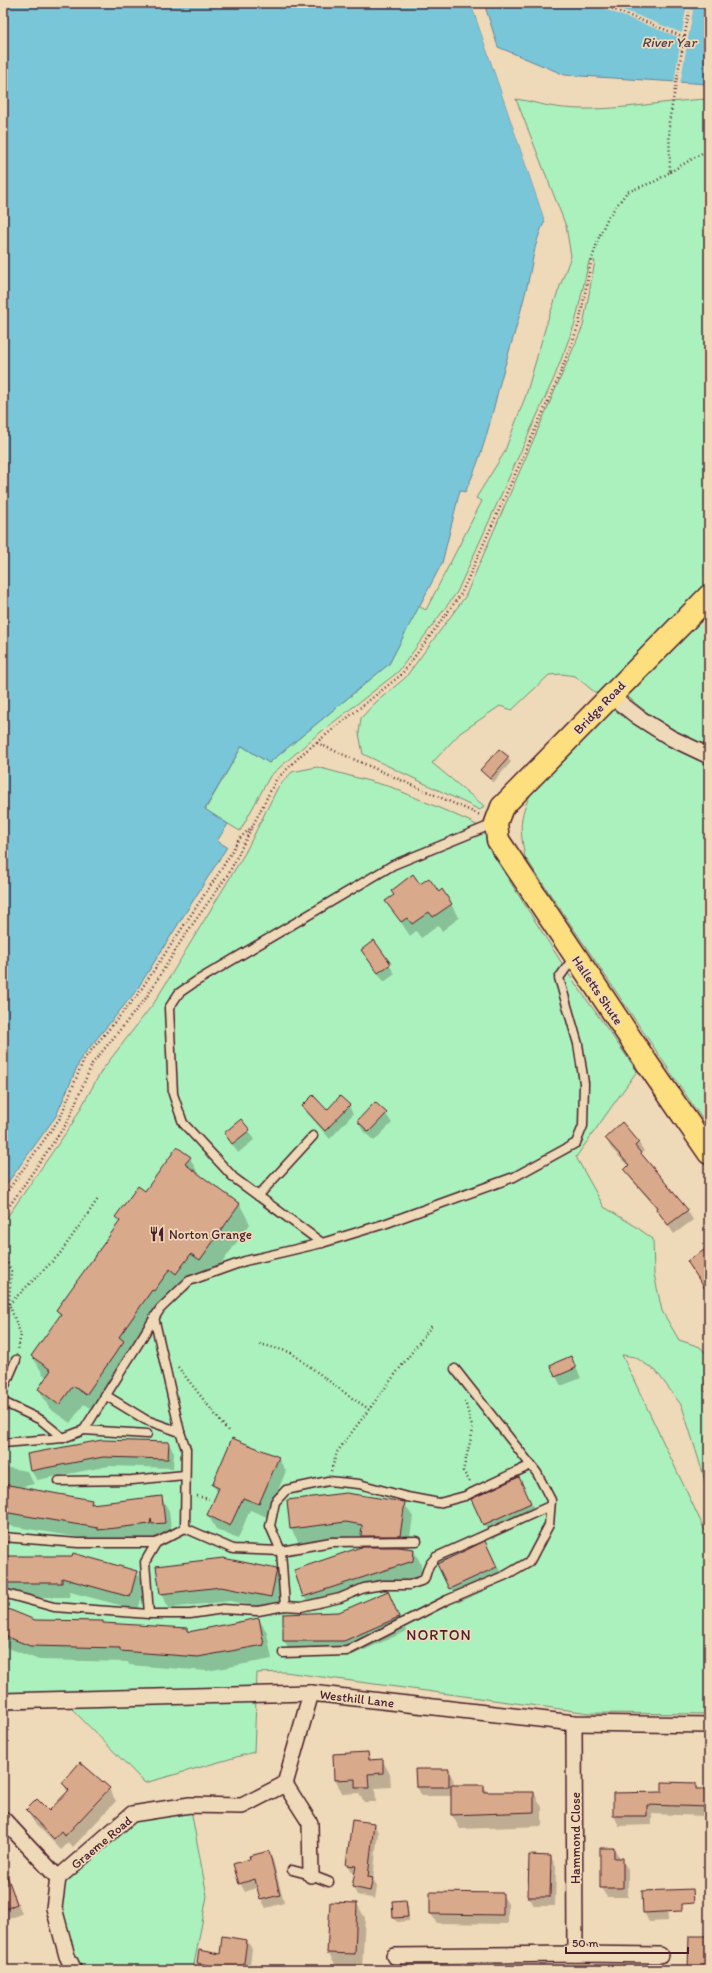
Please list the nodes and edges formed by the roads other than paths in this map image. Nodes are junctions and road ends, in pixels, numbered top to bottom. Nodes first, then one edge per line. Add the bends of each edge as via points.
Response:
1 (709, 596) edge
2 (610, 696) junction
3 (709, 756) edge
4 (496, 823) junction
5 (575, 955) junction
6 (313, 1136) dead end
7 (709, 1153) edge
8 (258, 1196) junction
9 (322, 1243) junction
10 (154, 1318) junction
11 (16, 1360) road end
12 (455, 1368) dead end
13 (3, 1390) edge
14 (105, 1395) junction
15 (3, 1402) edge
16 (84, 1430) junction
17 (180, 1432) junction
18 (147, 1434) dead end
19 (63, 1438) junction
20 (3, 1444) edge
21 (532, 1465) junction
22 (185, 1475) junction
23 (59, 1481) dead end
24 (550, 1506) junction
25 (185, 1528) junction
26 (3, 1537) edge
27 (417, 1541) dead end
28 (156, 1543) junction
29 (281, 1551) junction
30 (3, 1593) edge
31 (285, 1606) junction
32 (149, 1614) junction
33 (283, 1653) dead end
34 (311, 1693) junction
35 (3, 1701) edge
36 (574, 1723) junction
37 (709, 1725) edge
38 (285, 1784) junction
39 (3, 1819) edge
40 (292, 1870) dead end
41 (311, 1875) junction
42 (58, 1878) junction
43 (329, 1882) dead end
44 (575, 1954) junction
45 (660, 1955) dead end
46 (394, 1956) dead end
47 (74, 1970) edge

1 - 2 main road, Bridge Road
2 - 3 street via 671,738
2 - 4 main road, Bridge Road via 502,807
4 - 5 main road, Halletts Shute via 498,840
4 - 8 lane via 393,865 179,993 170,1008 172,1094 183,1123 234,1178
5 - 7 main road, Halletts Shute
5 - 9 lane via 559,978 578,1044 584,1083 583,1126 576,1143 495,1184 384,1224
6 - 8 lane
8 - 9 lane
9 - 10 lane via 245,1261 189,1281
10 - 14 lane
10 - 17 lane
11 - 13 lane
12 - 21 lane
14 - 16 lane
14 - 17 lane via 146,1420
15 - 19 lane via 41,1420
16 - 18 lane
16 - 19 lane
17 - 22 lane via 186,1449
19 - 20 lane
21 - 24 lane via 551,1500
21 - 29 lane via 476,1491 439,1503 359,1484 328,1481 286,1490 275,1502 270,1526
22 - 23 lane via 132,1480
22 - 25 lane
24 - 31 lane via 436,1556 429,1565 424,1580 409,1585 364,1588 340,1598 301,1607
24 - 33 lane via 549,1525 530,1561 506,1575 447,1600 347,1651
25 - 28 lane
25 - 29 lane via 233,1549
26 - 28 lane via 78,1543
27 - 29 lane via 331,1542
28 - 32 lane via 145,1562
29 - 31 lane
30 - 32 lane via 54,1607
31 - 32 lane via 258,1611
34 - 35 street, Westhill Lane
34 - 36 street, Westhill Lane
34 - 38 street
36 - 37 street, Westhill Lane
36 - 44 street, Hammond Close
38 - 41 street via 310,1823
38 - 42 street, Graeme Road via 242,1806 190,1806 132,1814
39 - 42 street
40 - 41 lane
41 - 43 lane
42 - 47 street, Graeme Road via 54,1908 67,1956
44 - 45 street
44 - 46 street

